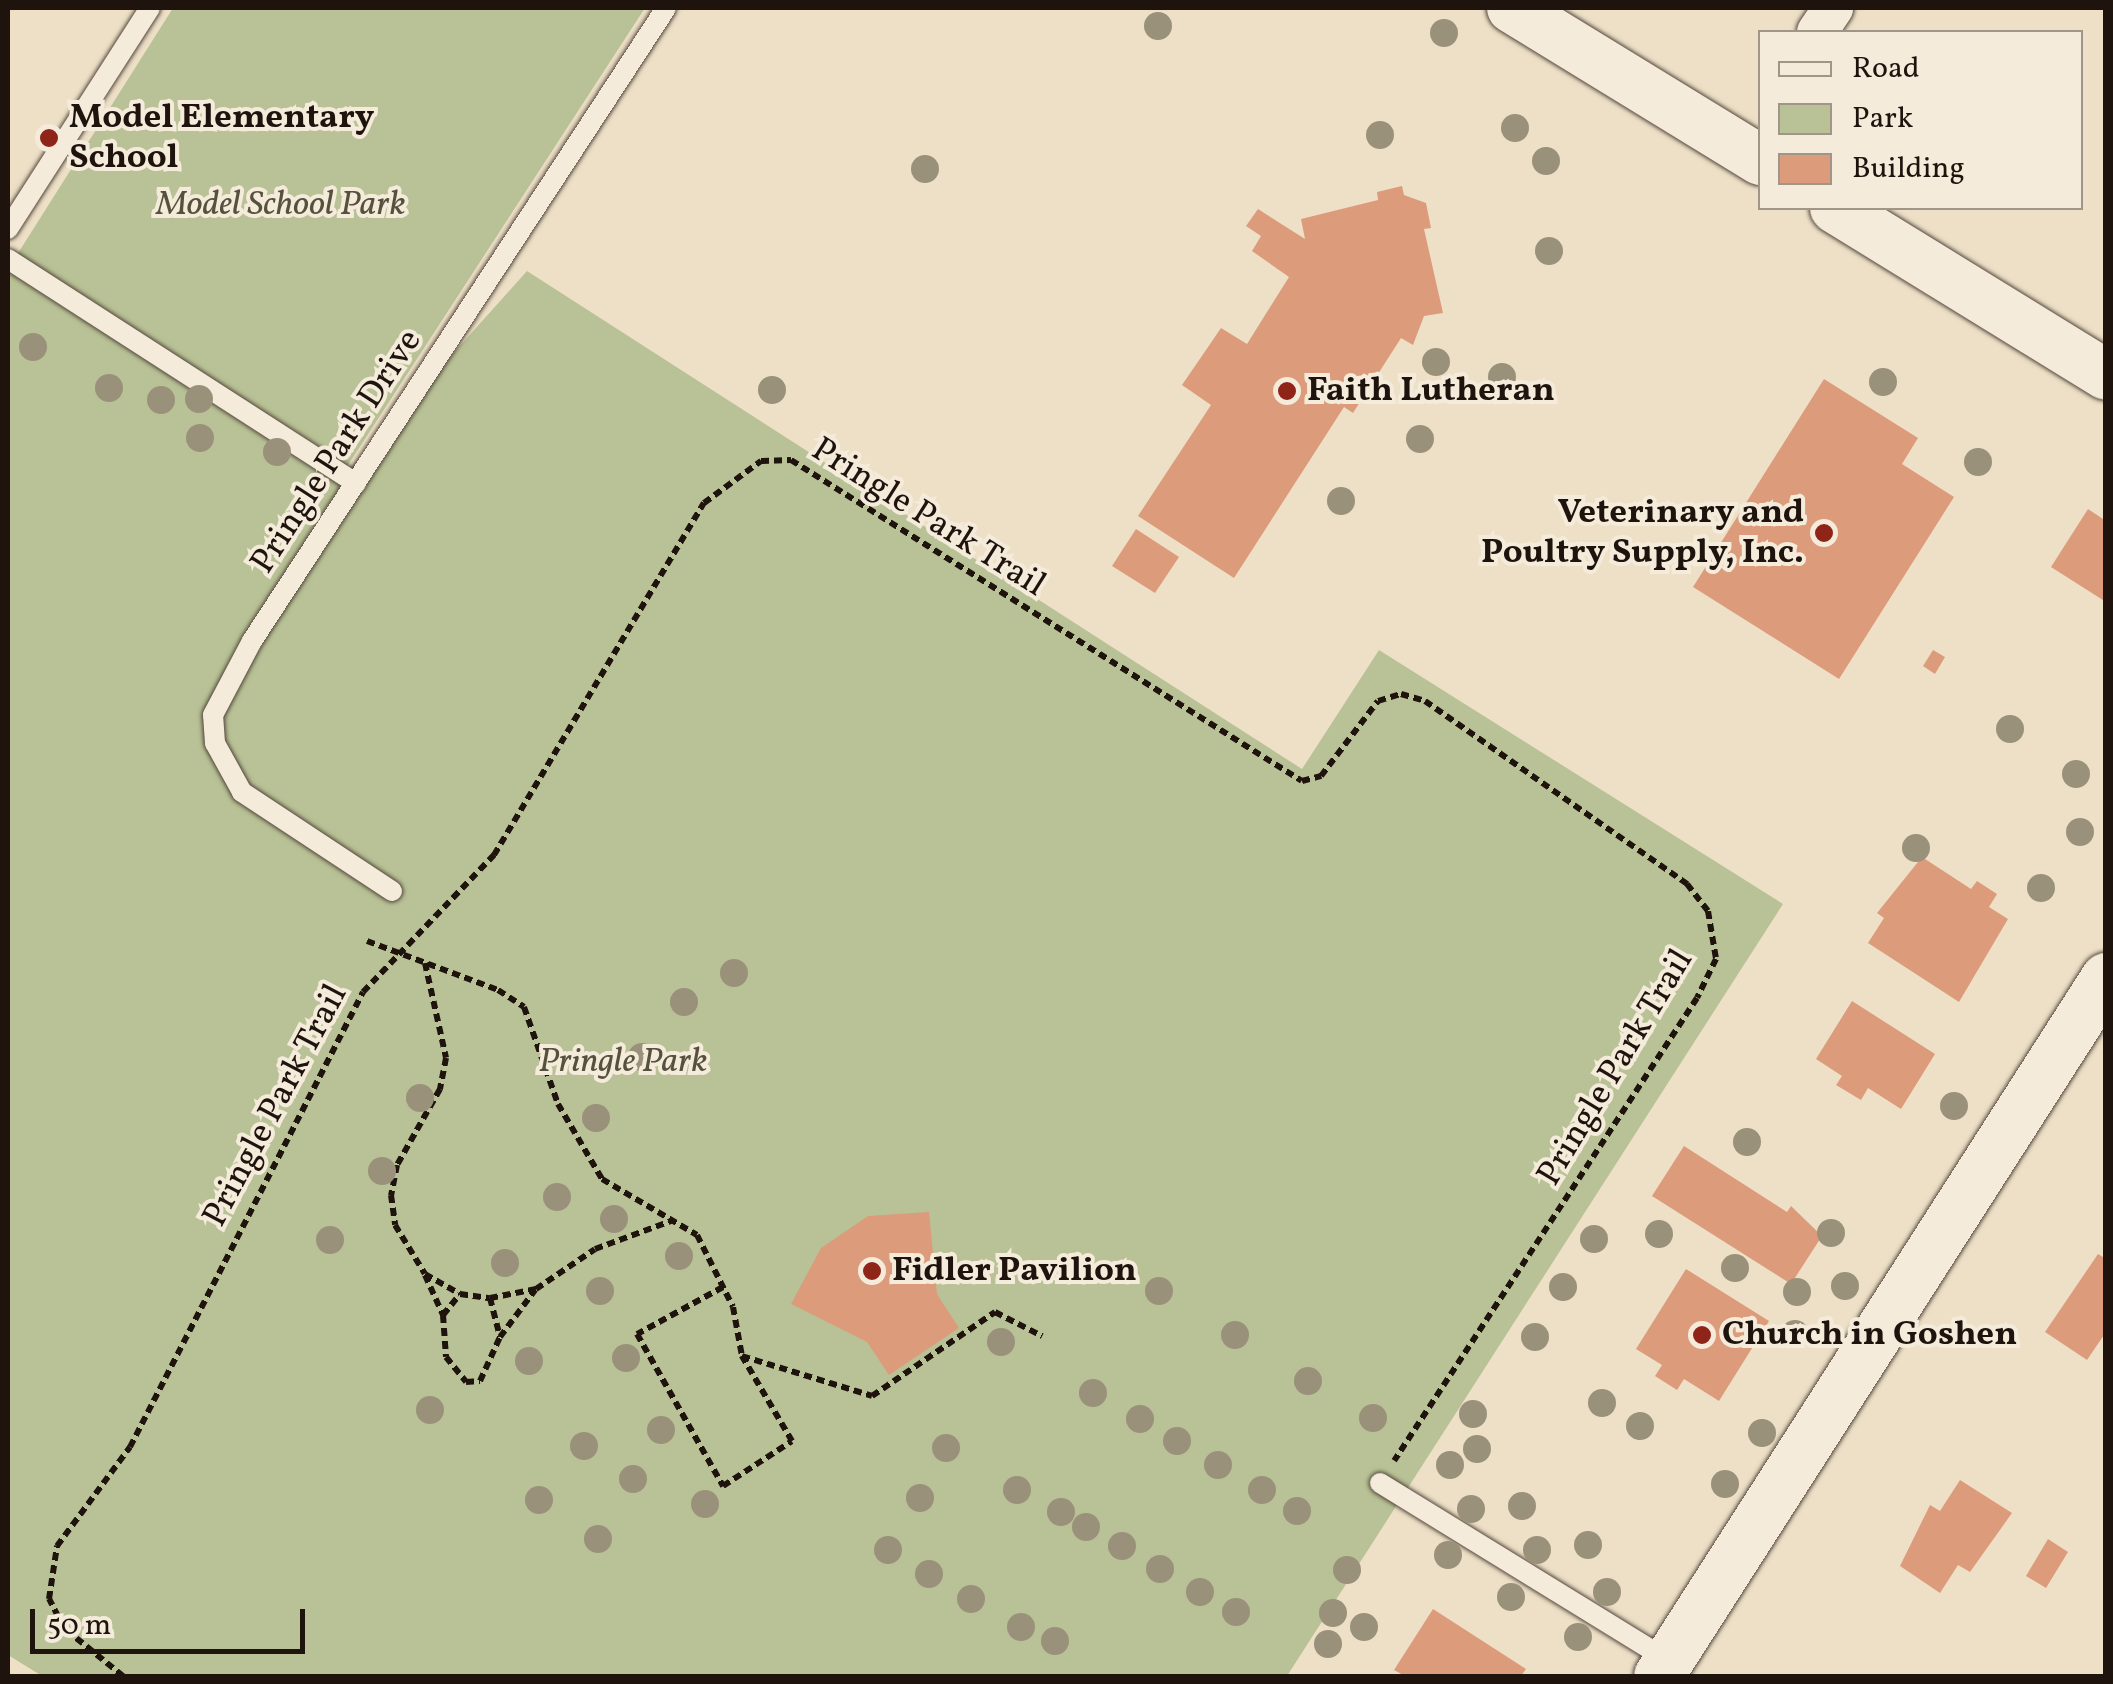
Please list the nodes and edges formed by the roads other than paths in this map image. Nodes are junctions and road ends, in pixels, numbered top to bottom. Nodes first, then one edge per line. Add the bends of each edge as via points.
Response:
1 (150, 8) edge
2 (666, 8) edge
3 (1512, 8) edge
4 (1833, 8) edge
5 (1818, 30) edge
6 (1754, 143) edge
7 (1838, 210) edge
8 (8, 230) edge
9 (8, 259) edge
10 (2106, 375) edge
11 (356, 483) junction
12 (392, 891) dead end
13 (2106, 978) edge
14 (1380, 1483) road end
15 (1664, 1669) edge

1 - 8 lane
2 - 11 lane, Pringle Park Drive
3 - 6 street
4 - 5 street
7 - 10 street
9 - 11 lane
11 - 12 lane, Pringle Park Drive via 224,684 213,715 215,743 242,792
13 - 15 street
14 - 15 lane

